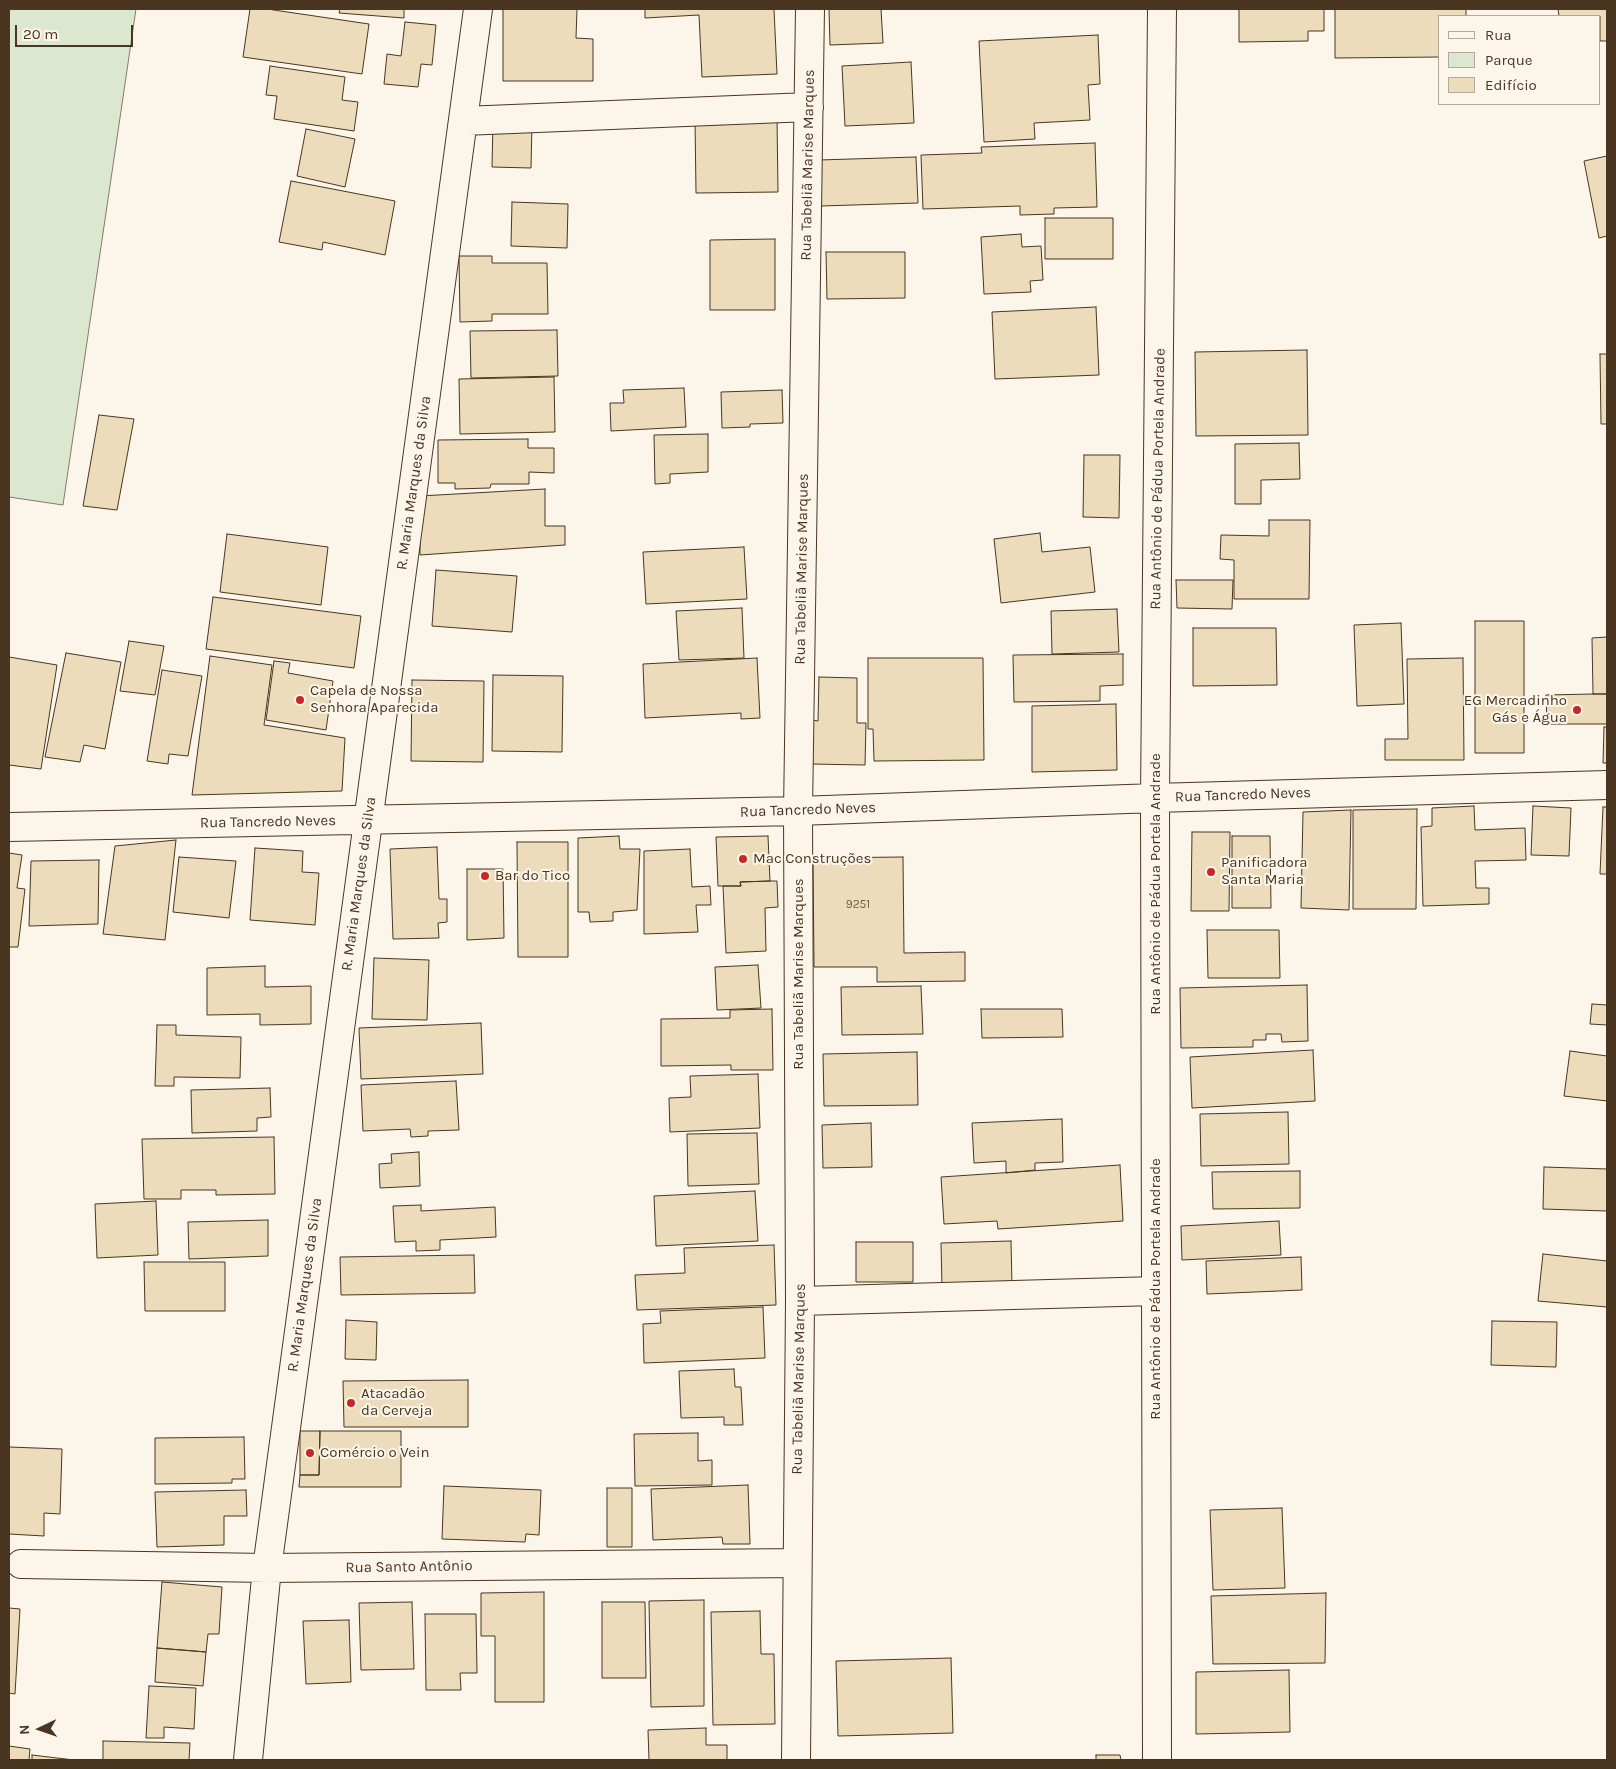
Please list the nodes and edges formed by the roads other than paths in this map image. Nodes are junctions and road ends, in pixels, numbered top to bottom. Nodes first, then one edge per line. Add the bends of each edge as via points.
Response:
1 (478, 9) edge
2 (810, 9) edge
3 (1162, 9) edge
4 (809, 107) junction
5 (463, 121) junction
6 (1607, 785) edge
7 (1155, 798) junction
8 (798, 811) junction
9 (368, 820) junction
10 (9, 827) edge
11 (1156, 1291) junction
12 (800, 1301) junction
13 (797, 1563) junction
14 (21, 1564) dead end
15 (268, 1568) junction
16 (248, 1760) edge
17 (796, 1760) edge
18 (1157, 1760) edge

1 - 5 street, R. Maria Marques da Silva
2 - 4 street, Rua Tabeliã Marise Marques
3 - 7 street, Rua Antônio de Pádua Portela Andrade
4 - 5 street
4 - 8 street, Rua Tabeliã Marise Marques
5 - 9 street, R. Maria Marques da Silva
6 - 7 street, Rua Tancredo Neves
7 - 8 street, Rua Tancredo Neves
7 - 11 street, Rua Antônio de Pádua Portela Andrade
8 - 9 street, Rua Tancredo Neves
8 - 12 street, Rua Tabeliã Marise Marques
9 - 10 street, Rua Tancredo Neves
9 - 15 street, R. Maria Marques da Silva
11 - 12 street
11 - 18 street, Rua Antônio de Pádua Portela Andrade
12 - 13 street, Rua Tabeliã Marise Marques
13 - 15 street, Rua Santo Antônio
13 - 17 street, Rua Tabeliã Marise Marques
14 - 15 street, Rua Santo Antônio
15 - 16 street, R. Maria Marques da Silva

